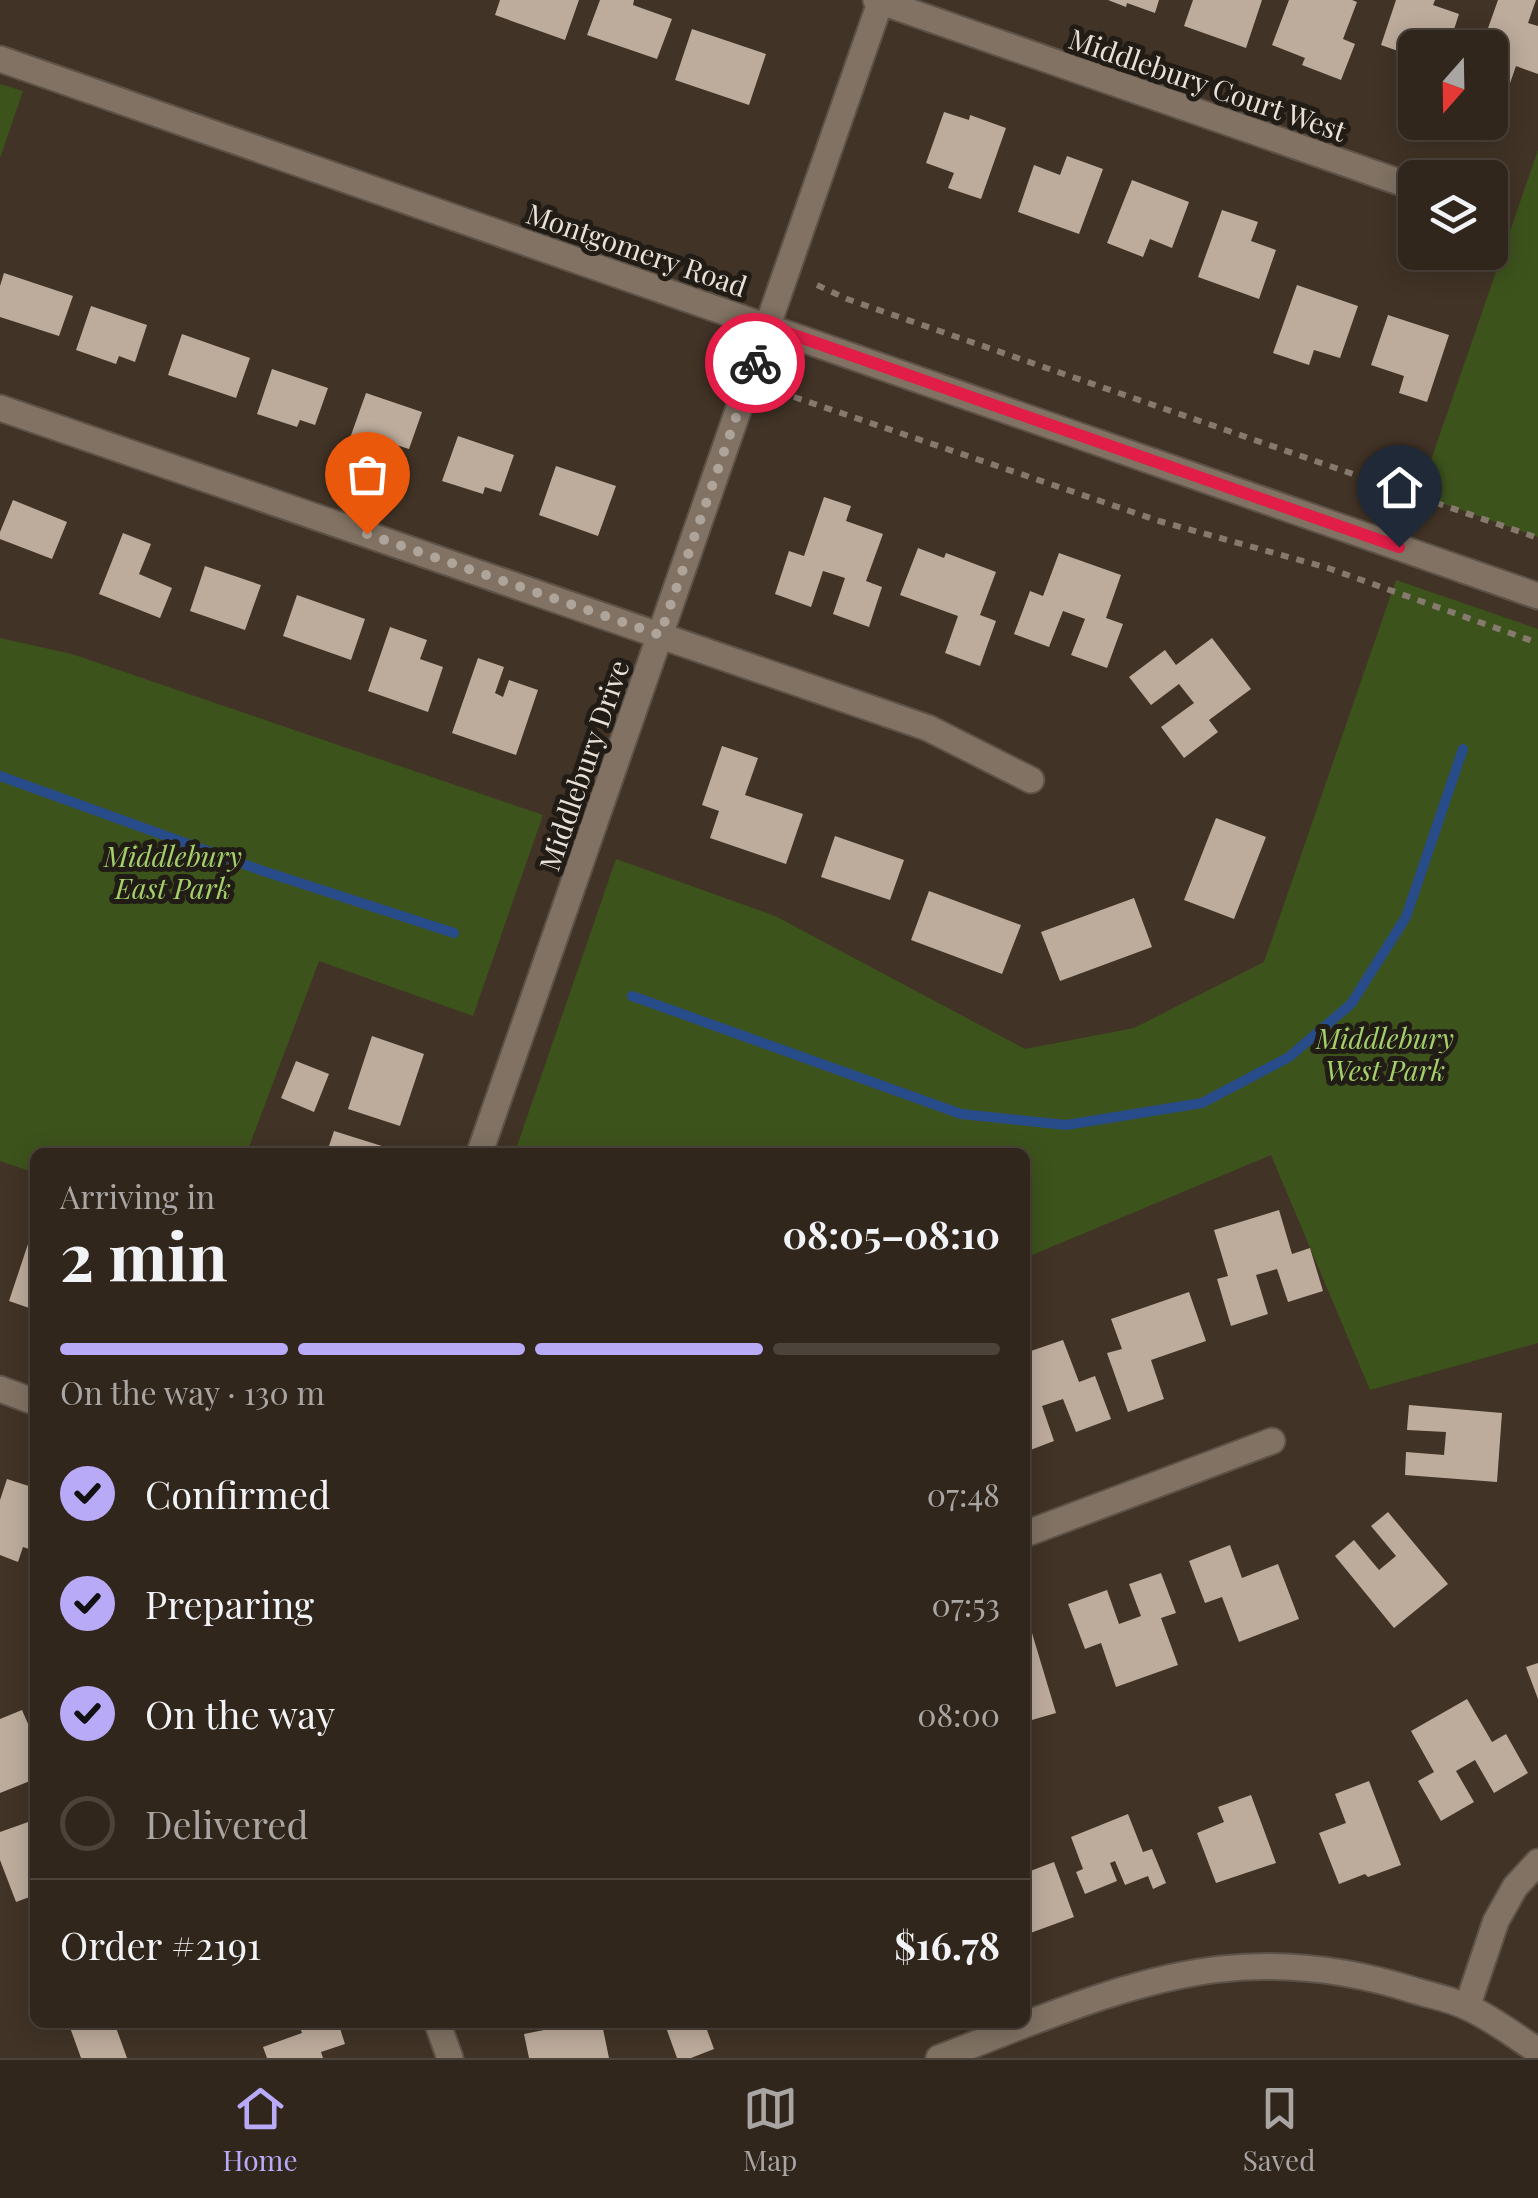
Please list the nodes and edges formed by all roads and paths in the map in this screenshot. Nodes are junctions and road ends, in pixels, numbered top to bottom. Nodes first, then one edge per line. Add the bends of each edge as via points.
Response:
1 (879, 0) edge
2 (0, 59) edge
3 (1398, 182) edge
4 (816, 285) dead end
5 (768, 326) junction
6 (794, 396) dead end
7 (0, 408) edge
8 (1538, 538) edge
9 (1538, 596) edge
10 (660, 635) junction
11 (1538, 643) edge
12 (1031, 780) dead end
13 (481, 1148) edge
14 (0, 1389) edge
15 (30, 1400) edge
16 (1272, 1441) dead end
17 (1030, 1532) edge
18 (1538, 1862) edge
19 (1467, 2007) junction
20 (1030, 2023) edge
21 (438, 2028) edge
22 (1017, 2028) edge
23 (1538, 2050) edge
24 (450, 2058) edge
25 (939, 2058) edge

1 - 3 street, Middlebury Court West
1 - 5 street, Middlebury Drive
2 - 5 street, Montgomery Road
4 - 8 path
5 - 9 street, Montgomery Road
5 - 10 street, Middlebury Drive
6 - 11 path via 1160,521 1328,568
7 - 10 street
10 - 12 street via 928,728
10 - 13 street, Middlebury Drive
14 - 15 street
16 - 17 street
18 - 19 street via 1496,1920
19 - 20 street via 1356,1975 1222,1969 1158,1980
19 - 23 street
21 - 24 street
22 - 25 street

